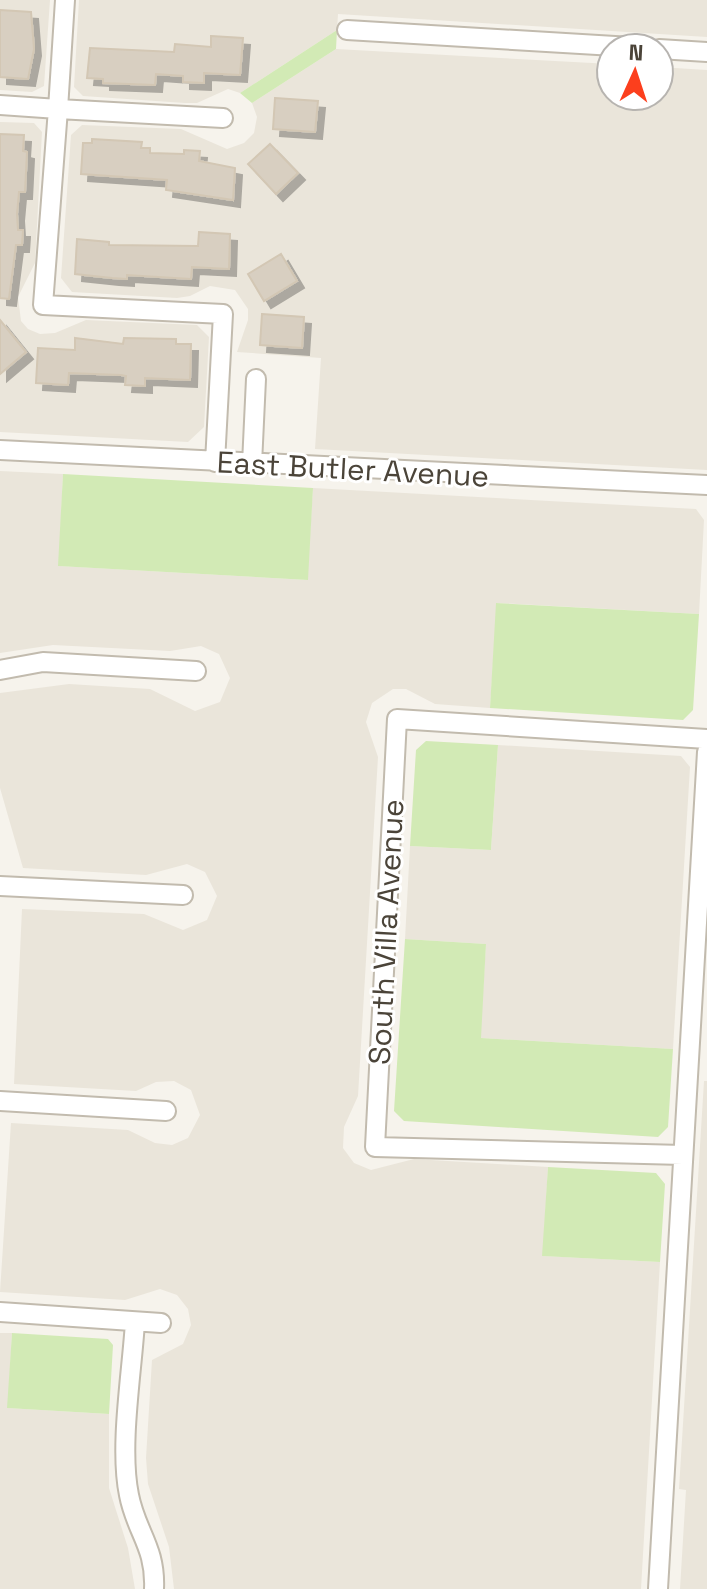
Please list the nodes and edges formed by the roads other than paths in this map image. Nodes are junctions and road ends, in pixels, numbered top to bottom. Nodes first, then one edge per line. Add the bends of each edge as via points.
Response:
1 (65, 0) edge
2 (347, 30) dead end
3 (595, 45) edge
4 (675, 50) edge
5 (707, 52) edge
6 (0, 105) edge
7 (58, 109) junction
8 (223, 118) dead end
9 (256, 379) dead end
10 (0, 450) edge
11 (215, 462) junction
12 (252, 464) junction
13 (707, 485) edge
14 (0, 670) edge
15 (196, 671) dead end
16 (707, 739) edge
17 (707, 752) edge
18 (0, 886) edge
19 (183, 895) dead end
20 (702, 924) edge
21 (0, 1101) edge
22 (166, 1111) dead end
23 (683, 1155) junction
24 (0, 1312) edge
25 (135, 1322) junction
26 (161, 1323) dead end
27 (154, 1589) edge
28 (658, 1589) edge

1 - 7 street
2 - 3 street
4 - 5 street
6 - 7 street
7 - 8 street
7 - 11 street via 43,305 223,314
9 - 12 street
10 - 11 street, East Butler Avenue
11 - 12 street, East Butler Avenue
12 - 13 street, East Butler Avenue
14 - 15 street via 43,662
16 - 23 street, South Villa Avenue via 397,719 375,1147
17 - 20 street
18 - 19 street
20 - 23 street
21 - 22 street
23 - 28 street
24 - 25 street
25 - 26 street
25 - 27 street via 125,1471 129,1497 155,1564

